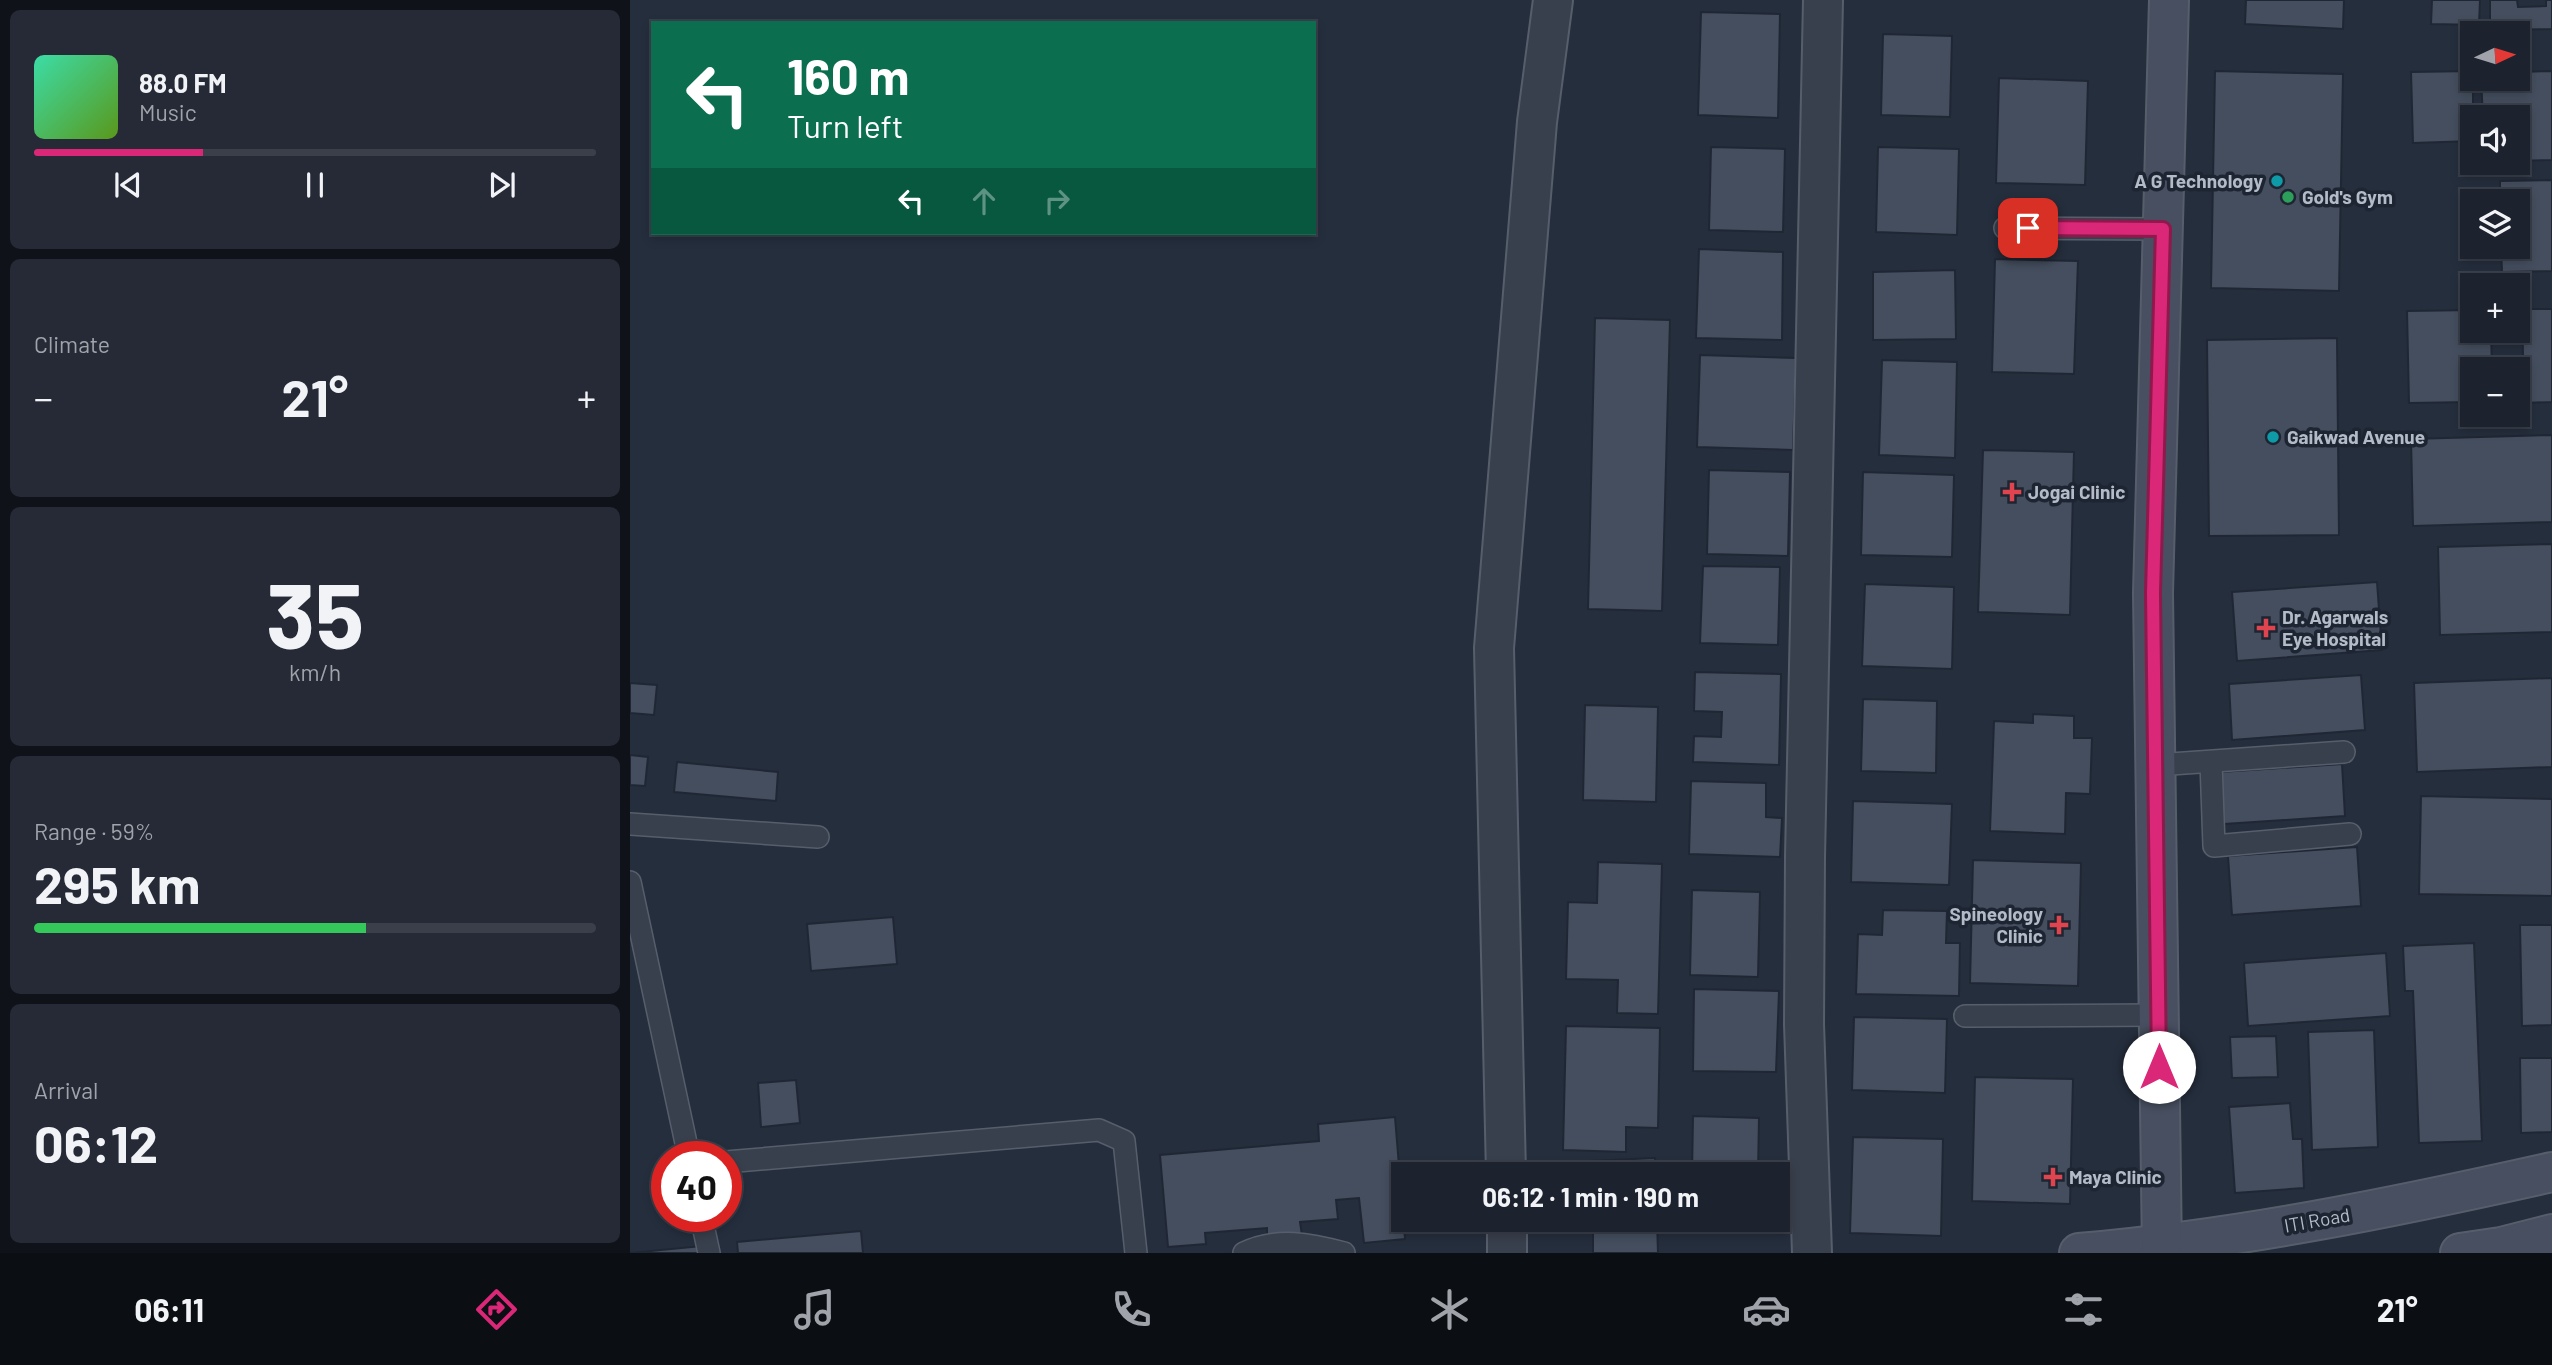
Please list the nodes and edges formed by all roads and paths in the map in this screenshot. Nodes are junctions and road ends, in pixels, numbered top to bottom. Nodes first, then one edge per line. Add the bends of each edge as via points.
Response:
1 (1553, 0) edge
2 (1823, 0) edge
3 (2169, 0) edge
4 (2005, 228) dead end
5 (2163, 229) junction
6 (2344, 752) dead end
7 (2211, 762) junction
8 (2156, 765) junction
9 (630, 824) edge
10 (2350, 834) dead end
11 (818, 837) dead end
12 (630, 882) edge
13 (2159, 1015) junction
14 (1965, 1016) dead end
15 (686, 1141) edge
16 (742, 1161) edge
17 (1506, 1162) edge
18 (2552, 1172) edge
19 (704, 1232) edge
20 (1507, 1232) edge
21 (2552, 1234) edge
22 (2161, 1250) edge
23 (709, 1253) edge
24 (1136, 1253) edge
25 (1244, 1253) edge
26 (1344, 1253) edge
27 (1507, 1253) edge
28 (1812, 1253) edge
29 (2079, 1253) edge
30 (2460, 1253) edge

1 - 17 street via 1537,122 1494,648
2 - 28 street via 1805,870 1804,1024
3 - 5 street
4 - 5 lane
5 - 8 street via 2153,593
6 - 7 lane
7 - 8 lane
7 - 10 lane via 2214,846
8 - 13 street
9 - 11 lane
12 - 15 lane
13 - 14 lane
13 - 22 street
16 - 24 lane via 1099,1130 1124,1141
18 - 22 street, ITI Road via 2408,1205
19 - 23 lane
20 - 27 street
21 - 30 street
22 - 29 street, ITI Road
25 - 26 lane via 1280,1243 1311,1244

